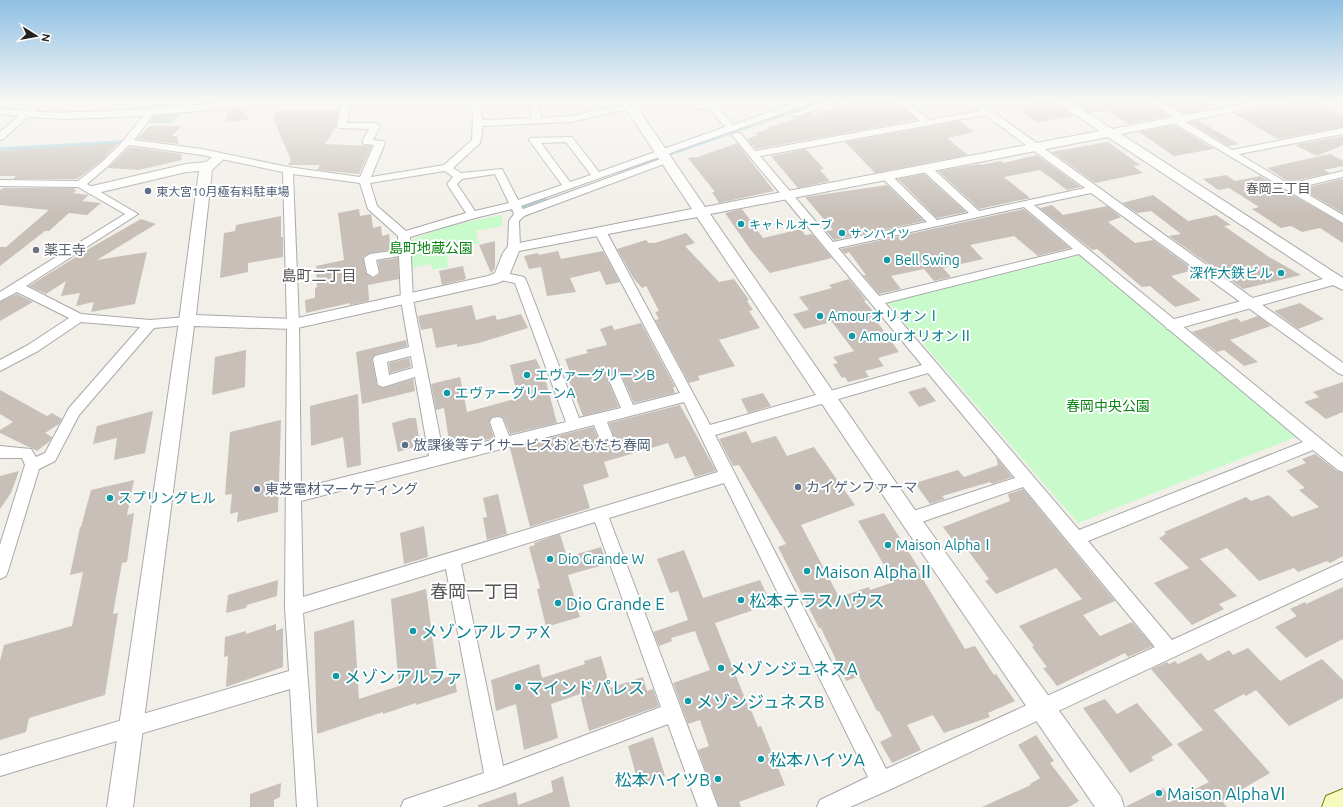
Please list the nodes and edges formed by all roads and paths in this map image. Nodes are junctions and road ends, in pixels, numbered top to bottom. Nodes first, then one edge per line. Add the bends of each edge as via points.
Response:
1 (130, 139) edge
2 (369, 139) edge
3 (477, 139) edge
4 (652, 139) edge
5 (713, 139) edge
6 (740, 139) edge
7 (837, 139) edge
8 (1024, 139) edge
9 (1081, 139) edge
10 (1120, 139) edge
11 (1208, 139) edge
12 (1304, 139) edge
13 (127, 142) junction
14 (1036, 147) junction
15 (1230, 153) junction
16 (753, 154) junction
17 (664, 156) junction
18 (214, 162) junction
19 (447, 168) junction
20 (927, 168) junction
21 (288, 170) junction
22 (596, 174) junction
23 (1343, 174) edge
24 (459, 176) junction
25 (886, 176) junction
26 (364, 181) junction
27 (0, 183) edge
28 (80, 184) junction
29 (567, 185) junction
30 (1288, 187) junction
31 (93, 190) junction
32 (1094, 190) junction
33 (788, 195) junction
34 (1026, 204) junction
35 (518, 210) junction
36 (701, 212) junction
37 (977, 214) junction
38 (472, 215) junction
39 (1343, 220) edge
40 (934, 223) junction
41 (600, 231) junction
42 (404, 235) junction
43 (830, 246) junction
44 (514, 248) junction
45 (1082, 250) junction
46 (405, 252) junction
47 (373, 273) dead end
48 (501, 276) junction
49 (1340, 281) edge
50 (17, 287) junction
51 (0, 297) edge
52 (407, 300) junction
53 (876, 301) junction
54 (1251, 303) junction
55 (79, 318) junction
56 (187, 322) junction
57 (150, 324) junction
58 (293, 324) junction
59 (1173, 325) junction
60 (416, 350) junction
61 (0, 366) edge
62 (932, 367) junction
63 (1343, 370) edge
64 (420, 371) junction
65 (616, 380) dead end
66 (688, 396) junction
67 (828, 397) junction
68 (629, 411) junction
69 (599, 419) junction
70 (497, 422) dead end
71 (574, 425) junction
72 (706, 432) junction
73 (607, 440) dead end
74 (504, 442) junction
75 (1315, 443) junction
76 (0, 452) edge
77 (437, 459) junction
78 (33, 465) junction
79 (1343, 466) edge
80 (728, 475) junction
81 (1027, 480) junction
82 (294, 496) junction
83 (600, 514) junction
84 (910, 518) junction
85 (1076, 539) junction
86 (452, 559) junction
87 (1343, 570) edge
88 (0, 571) edge
89 (294, 608) junction
90 (1170, 651) junction
91 (299, 677) junction
92 (1044, 709) junction
93 (673, 712) junction
94 (131, 728) junction
95 (0, 766) edge
96 (495, 779) junction
97 (882, 782) junction
98 (1343, 804) edge
99 (120, 807) edge
100 (307, 807) edge
101 (411, 807) edge
102 (708, 807) edge
103 (827, 807) edge
104 (1112, 807) edge
105 (1337, 807) edge

1 - 13 street
2 - 26 street via 367,142 380,143
3 - 19 street
4 - 17 street
5 - 17 street
6 - 16 street
7 - 16 street
8 - 14 street
9 - 14 street
10 - 49 street
11 - 15 street
12 - 15 street
13 - 18 street via 187,150
13 - 28 street
14 - 20 street
14 - 32 street
15 - 30 street
16 - 33 street
17 - 22 street
17 - 35 street
17 - 36 street
18 - 21 street
18 - 31 street
18 - 56 street via 206,169
19 - 24 street
19 - 26 street
20 - 25 street
20 - 37 street
21 - 26 street
21 - 58 street
22 - 29 street
22 - 29 street via 569,139 534,140
23 - 30 street
24 - 35 street via 498,171
24 - 38 street via 452,184
25 - 33 street
25 - 40 street
26 - 42 street via 372,207
27 - 28 street
28 - 31 street
29 - 35 street
30 - 39 street
31 - 50 street via 133,214
32 - 34 street
32 - 54 street
33 - 36 street
33 - 43 street
34 - 37 street
34 - 45 street
35 - 38 street
35 - 44 street via 514,221
36 - 41 street
36 - 67 street
37 - 40 street
38 - 42 street
40 - 43 street
41 - 44 street
41 - 66 street
42 - 46 street
43 - 53 street
44 - 48 street
45 - 53 street
45 - 59 street
46 - 47 street via 370,258
46 - 52 street
48 - 52 street
48 - 71 street via 520,280
49 - 54 street
50 - 51 street
50 - 55 street
52 - 58 street
52 - 60 street
53 - 62 street
54 - 59 street
54 - 63 street
55 - 57 street
55 - 61 street
56 - 57 street
56 - 58 street via 211,320
56 - 94 street
57 - 78 street via 74,412 50,458
58 - 82 street
59 - 75 street
60 - 64 street
60 - 64 street via 380,359 383,382
62 - 67 street
62 - 81 street
64 - 77 street
65 - 68 street
66 - 68 street
66 - 72 street
67 - 72 street
67 - 84 street
68 - 69 street
69 - 71 street
69 - 73 street
70 - 74 street
71 - 74 street
72 - 80 street
74 - 77 street
75 - 79 street
75 - 85 street
76 - 78 street via 26,453
77 - 82 street
78 - 88 street
80 - 83 street
80 - 97 street
81 - 84 street
81 - 85 street
82 - 89 street
83 - 86 street
83 - 93 street
84 - 92 street
85 - 90 street
86 - 89 street
86 - 96 street
87 - 90 street
89 - 91 street
90 - 92 street
91 - 94 street
91 - 100 street
92 - 97 street
92 - 104 street
93 - 96 street
93 - 102 street
94 - 95 street
94 - 99 street
96 - 101 street
97 - 103 street
98 - 105 main road

